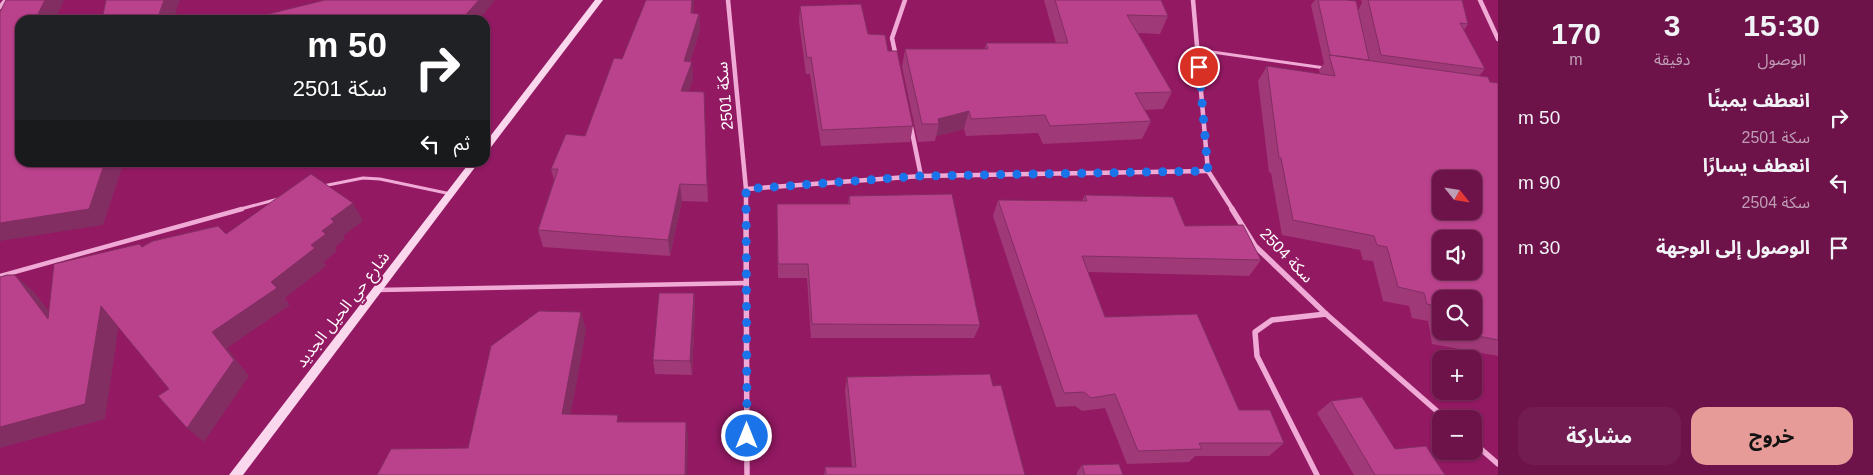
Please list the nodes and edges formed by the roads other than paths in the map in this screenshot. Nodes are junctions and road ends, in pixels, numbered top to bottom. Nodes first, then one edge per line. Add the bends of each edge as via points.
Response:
1 (6, 0) edge
2 (599, 0) edge
3 (728, 0) edge
4 (905, 0) edge
5 (1193, 0) edge
6 (1480, 0) edge
7 (0, 6) edge
8 (1498, 39) edge
9 (1198, 50) junction
10 (898, 65) edge
11 (1330, 68) edge
12 (910, 121) edge
13 (490, 142) edge
14 (471, 167) edge
15 (1208, 171) junction
16 (921, 176) junction
17 (313, 189) edge
18 (746, 189) junction
19 (451, 194) junction
20 (284, 197) edge
21 (0, 276) edge
22 (746, 283) junction
23 (376, 290) junction
24 (1326, 314) junction
25 (1436, 410) edge
26 (1482, 450) edge
27 (1498, 464) edge
28 (235, 475) edge
29 (747, 475) edge
30 (1317, 475) edge

1 - 7 street
2 - 13 street
3 - 18 street, سكة 2501
4 - 10 street via 892,38
5 - 9 street, سكة 2504
6 - 8 street
9 - 11 lane
9 - 15 street, سكة 2504
12 - 16 street
14 - 19 street, شارع حي الحيل الجديد
15 - 16 street
15 - 24 street, سكة 2504 via 1255,246
16 - 18 street
17 - 19 lane via 363,178
18 - 22 street, سكة 2501
19 - 23 street, شارع حي الحيل الجديد
20 - 21 lane
22 - 23 lane
22 - 29 street, سكة 2501
23 - 28 street, شارع حي الحيل الجديد
24 - 25 street, سكة 2504
24 - 30 street via 1272,320 1255,332 1257,356
26 - 27 street

